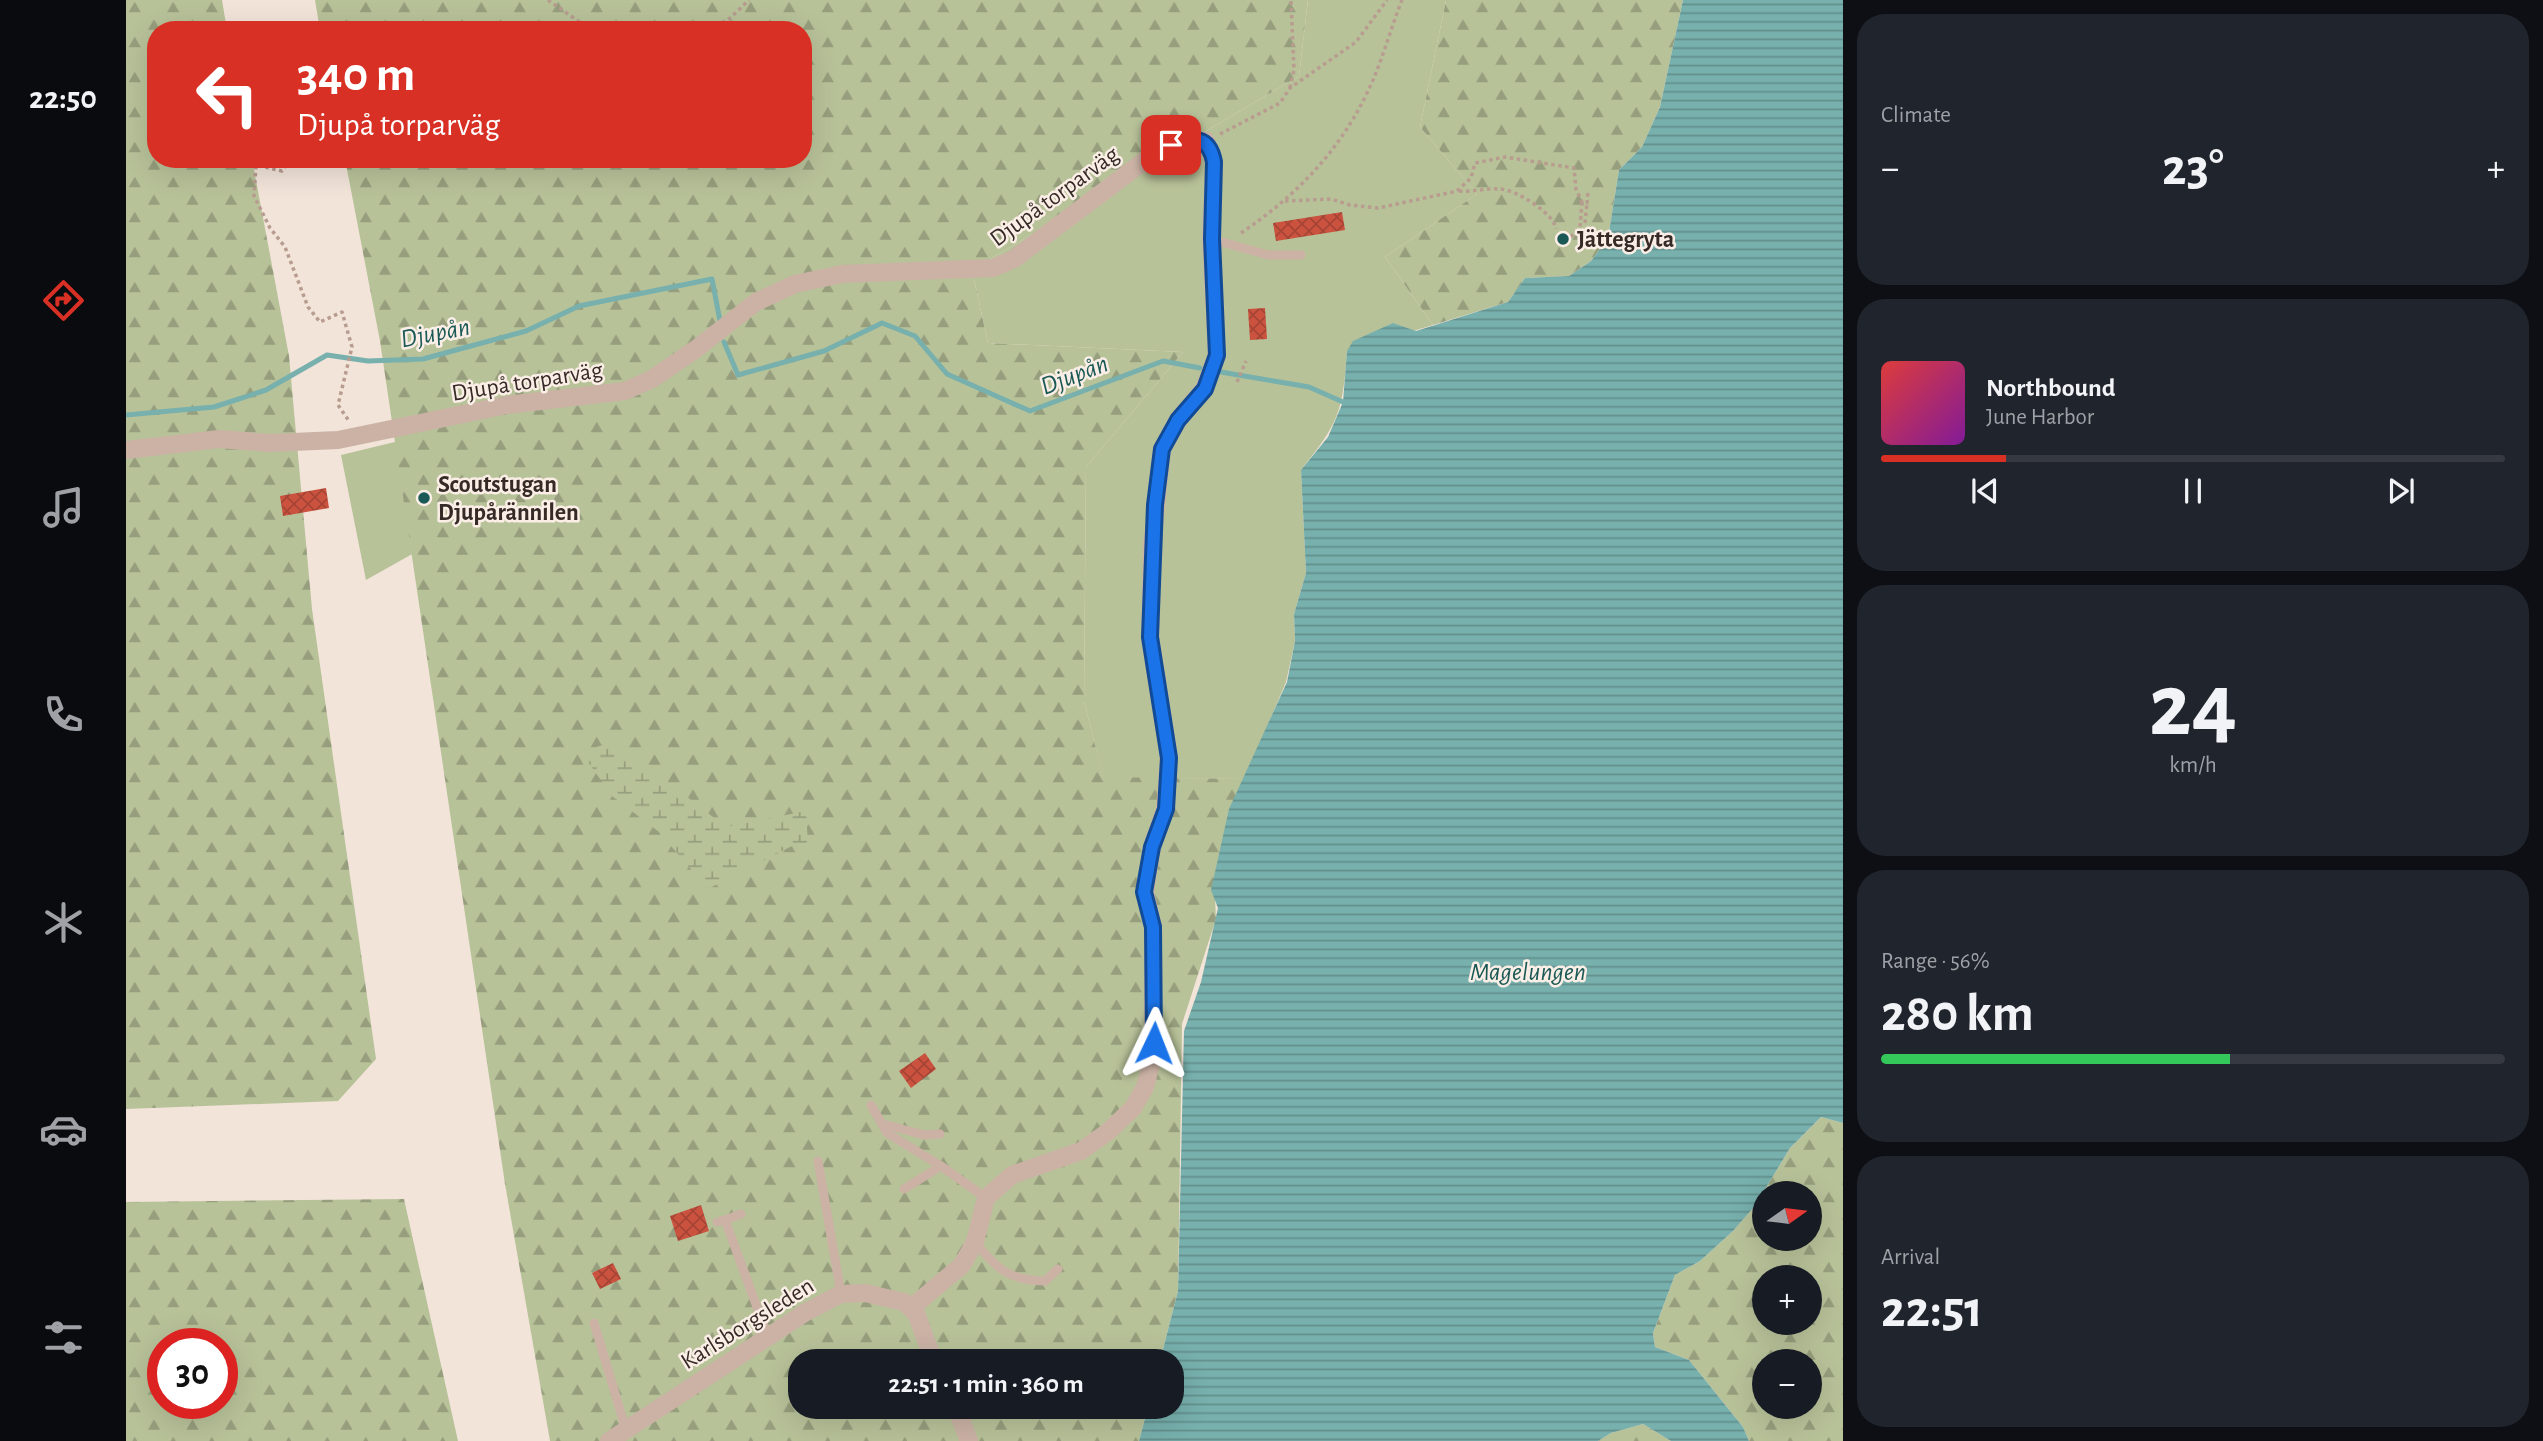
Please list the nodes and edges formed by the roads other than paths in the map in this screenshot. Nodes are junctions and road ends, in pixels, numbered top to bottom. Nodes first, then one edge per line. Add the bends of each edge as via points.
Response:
1 (1215, 240) junction
2 (1300, 255) dead end
3 (126, 450) edge
4 (871, 1105) dead end
5 (883, 1124) junction
6 (940, 1134) dead end
7 (818, 1160) dead end
8 (941, 1166) junction
9 (904, 1189) dead end
10 (986, 1198) junction
11 (741, 1214) dead end
12 (975, 1242) junction
13 (1058, 1269) dead end
14 (841, 1294) junction
15 (911, 1308) junction
16 (594, 1323) dead end
17 (768, 1337) junction
18 (929, 1349) edge
19 (961, 1419) edge
20 (626, 1430) junction
21 (608, 1441) edge
22 (969, 1441) edge

1 - 2 lane via 1268,255
1 - 3 street, Djupå torparväg via 1214,162 1206,141 1186,140 1144,161 1014,259 993,268 842,274 795,284 756,302 652,379 625,391 507,405 338,440 270,443 219,439
1 - 10 street via 1217,355 1205,389 1178,420 1162,449 1152,546 1150,637 1169,758 1166,809 1152,847 1144,892 1153,927 1153,1057 1133,1108 1109,1131 1081,1151 1012,1175
4 - 5 lane
5 - 6 lane via 924,1135
5 - 8 lane via 887,1133
7 - 14 lane
8 - 9 lane
8 - 10 lane
10 - 12 street
11 - 17 lane via 721,1221
12 - 13 lane via 997,1269 1023,1280 1045,1281
12 - 15 street via 962,1265
14 - 15 street, Karlsborgsleden via 890,1297
14 - 17 street, Karlsborgsleden
15 - 18 street
16 - 20 lane
17 - 20 street, Karlsborgsleden
19 - 22 street
20 - 21 street, Karlsborgsleden

